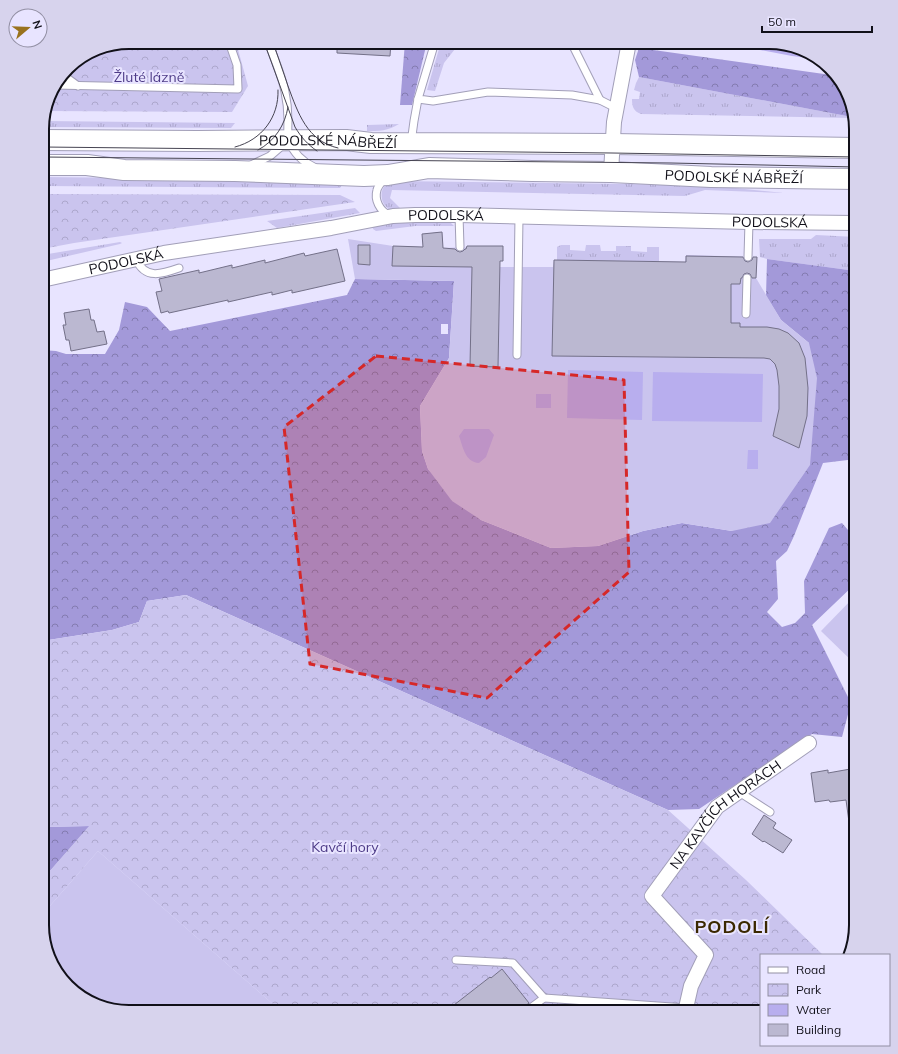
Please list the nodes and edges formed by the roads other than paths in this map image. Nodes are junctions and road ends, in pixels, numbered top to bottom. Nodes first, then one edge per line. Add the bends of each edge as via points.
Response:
1 (231, 49) edge
2 (271, 49) edge
3 (433, 49) edge
4 (574, 49) edge
5 (628, 49) edge
6 (67, 79) edge
7 (62, 85) edge
8 (78, 86) junction
9 (418, 99) junction
10 (600, 100) junction
11 (616, 108) junction
12 (49, 140) edge
13 (289, 140) junction
14 (411, 144) junction
15 (613, 144) junction
16 (849, 148) edge
17 (49, 165) edge
18 (235, 171) junction
19 (611, 172) junction
20 (327, 174) junction
21 (388, 175) junction
22 (847, 181) edge
23 (459, 215) junction
24 (393, 216) junction
25 (519, 217) junction
26 (749, 222) junction
27 (849, 223) edge
28 (460, 247) dead end
29 (748, 257) dead end
30 (136, 259) junction
31 (179, 268) dead end
32 (49, 278) edge
33 (747, 278) dead end
34 (746, 314) dead end
35 (517, 355) dead end
36 (809, 743) dead end
37 (739, 792) junction
38 (770, 812) dead end
39 (456, 960) dead end
40 (544, 998) junction
41 (534, 1005) edge
42 (627, 1005) edge
43 (688, 1005) edge

1 - 8 lane via 237,65 238,90
2 - 13 lane via 285,91
3 - 9 lane
4 - 10 lane
5 - 11 street
6 - 8 lane
7 - 8 lane
9 - 10 lane via 433,102 488,92 572,94
9 - 14 lane
10 - 11 lane
11 - 15 street
12 - 13 main road, PODOLSKÉ NÁBŘEŽÍ
13 - 14 main road, PODOLSKÉ NÁBŘEŽÍ
13 - 18 lane via 270,156
13 - 20 lane via 298,156
14 - 15 main road, PODOLSKÉ NÁBŘEŽÍ
15 - 16 main road, PODOLSKÉ NÁBŘEŽÍ
15 - 19 street
17 - 18 main road, PODOLSKÉ NÁBŘEŽÍ via 87,165 124,170
18 - 20 main road, PODOLSKÉ NÁBŘEŽÍ
19 - 21 main road, PODOLSKÉ NÁBŘEŽÍ via 429,168
19 - 22 main road, PODOLSKÉ NÁBŘEŽÍ
20 - 21 main road, PODOLSKÉ NÁBŘEŽÍ
21 - 24 lane via 377,188 376,197 383,212
23 - 24 street, PODOLSKÁ
23 - 25 street, PODOLSKÁ
23 - 28 lane
24 - 30 street, PODOLSKÁ
25 - 26 street, PODOLSKÁ
25 - 35 lane
26 - 27 street, PODOLSKÁ
26 - 29 lane
30 - 31 lane via 140,267 148,273 161,274
30 - 32 street, PODOLSKÁ
33 - 34 lane
36 - 37 street, NA KAVČÍCH HORÁCH
37 - 38 lane
37 - 43 street, NA KAVČÍCH HORÁCH via 717,807 652,896 706,954 691,986
39 - 40 lane via 513,962
40 - 41 lane
40 - 42 lane

